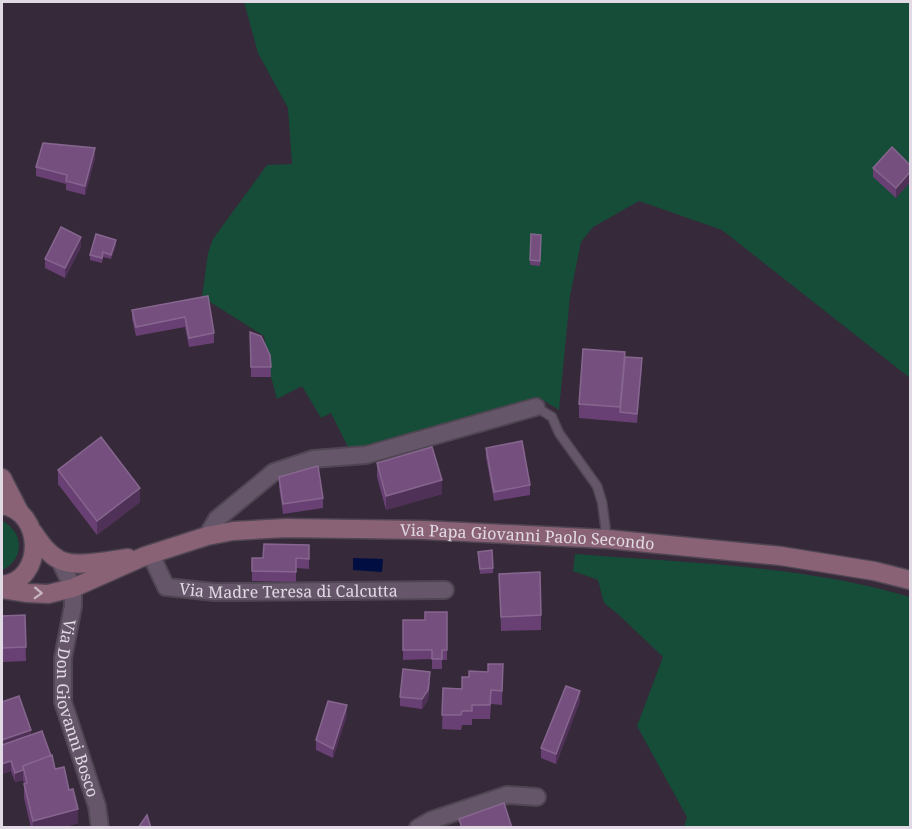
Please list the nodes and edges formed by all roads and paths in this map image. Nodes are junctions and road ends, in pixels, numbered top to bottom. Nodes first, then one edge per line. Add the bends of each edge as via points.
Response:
1 (536, 407) joint
2 (2, 478) edge
3 (2, 505) edge
4 (20, 513) junction
5 (33, 532) junction
6 (207, 536) junction
7 (607, 539) junction
8 (148, 555) junction
9 (60, 561) junction
10 (910, 580) edge
11 (2, 587) edge
12 (73, 588) junction
13 (445, 590) dead end
14 (537, 797) dead end
15 (100, 828) edge
16 (418, 828) edge

1 - 6 street via 366,455 313,459 274,472 217,519
1 - 7 lane via 552,417 597,486
2 - 4 main road
3 - 4 main road
4 - 5 main road
5 - 9 main road
5 - 11 main road via 35,548 30,564 21,577
6 - 7 main road, Via Papa Giovanni Paolo Secondo via 286,528
6 - 8 main road, Via Papa Giovanni Paolo Secondo
7 - 10 main road, Via Papa Giovanni Paolo Secondo via 781,556 874,570
8 - 9 main road via 78,564
8 - 12 main road
8 - 13 street, Via Madre Teresa di Calcutta via 166,587 215,592
9 - 12 street
11 -> 12 main road via 48,594
12 - 15 street, Via Don Giovanni Bosco via 63,658 63,702 97,806
14 - 16 street via 507,795

